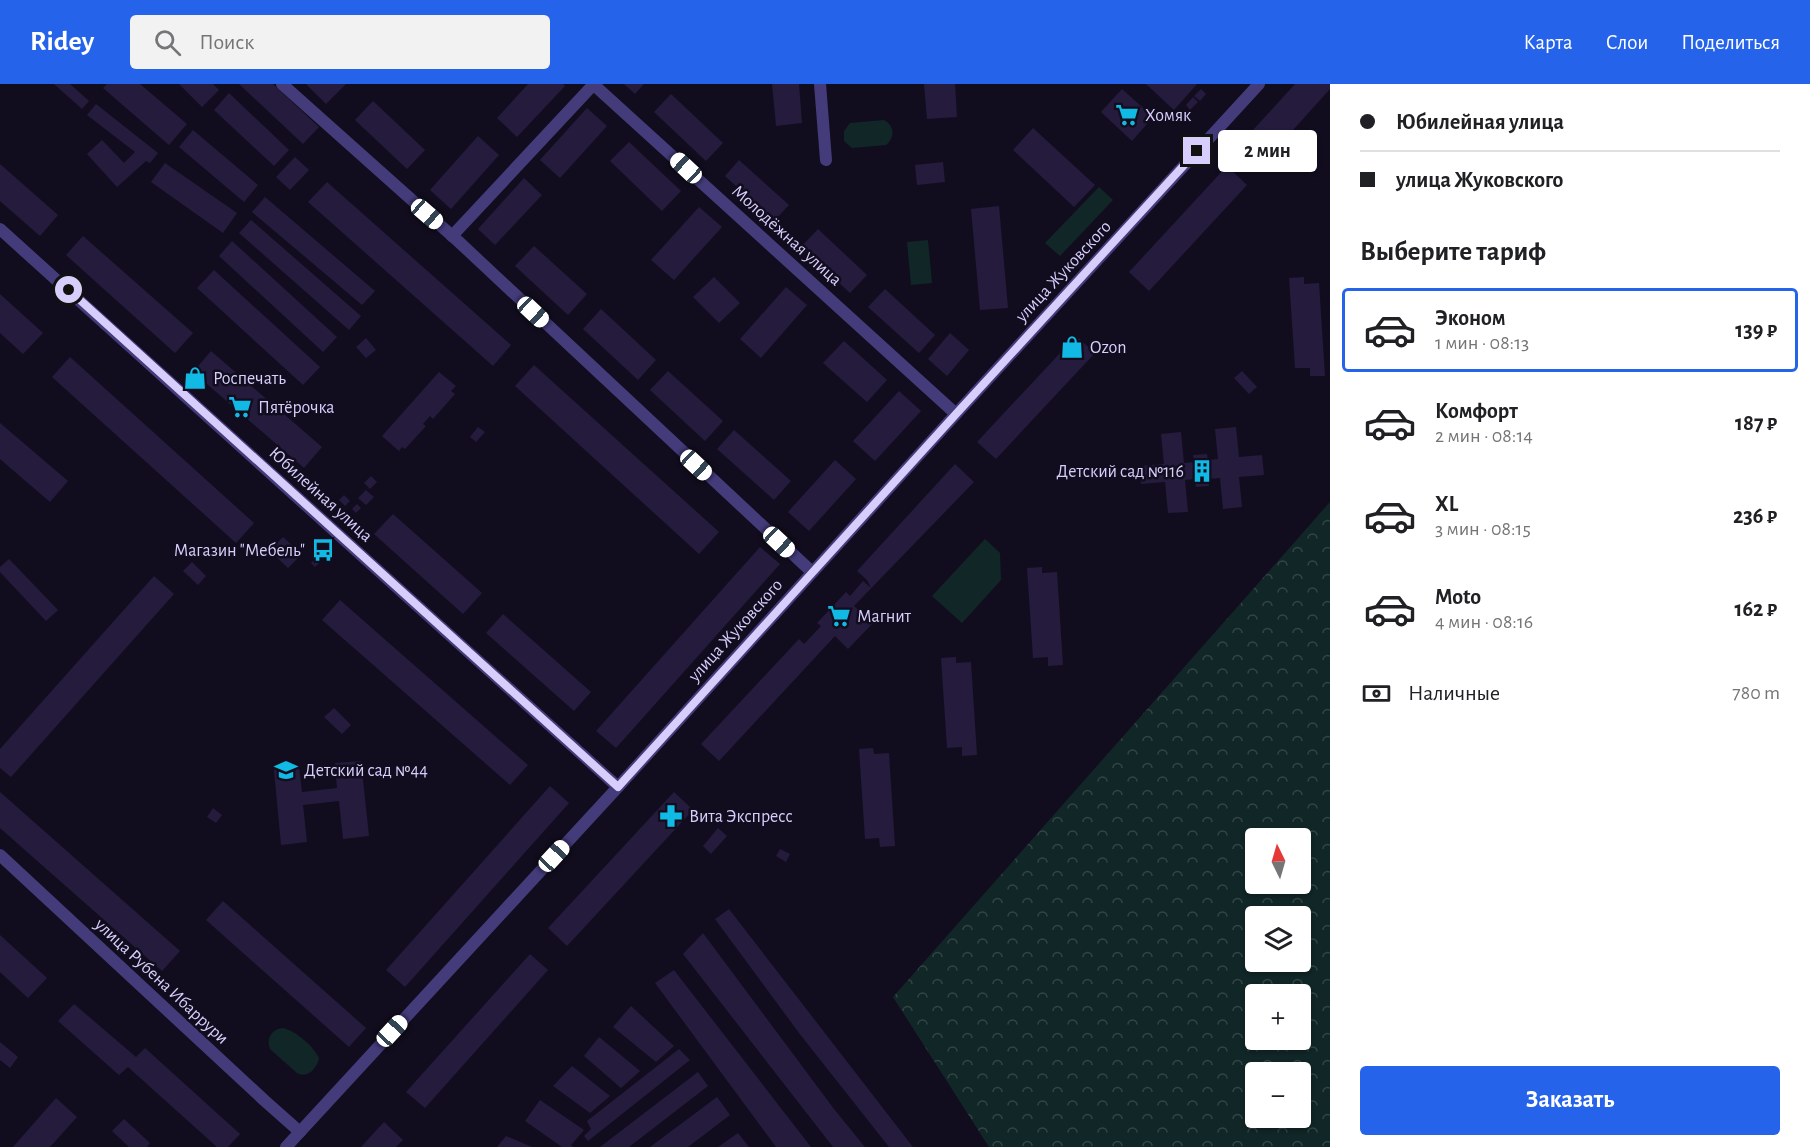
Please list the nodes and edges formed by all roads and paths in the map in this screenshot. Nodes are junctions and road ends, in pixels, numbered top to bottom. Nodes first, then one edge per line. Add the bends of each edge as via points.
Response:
1 (282, 84) edge
2 (593, 84) edge
3 (820, 84) edge
4 (1259, 84) edge
5 (826, 160) dead end
6 (0, 229) edge
7 (452, 236) junction
8 (956, 414) junction
9 (812, 572) junction
10 (618, 787) junction
11 (0, 855) edge
12 (300, 1132) junction
13 (286, 1147) edge

1 - 7 street
2 - 7 street
2 - 8 street, Молодёжная улица
3 - 5 street
4 - 8 street, улица Жуковского
6 - 10 street, Юбилейная улица
7 - 9 street
8 - 9 street, улица Жуковского
9 - 10 street, улица Жуковского
10 - 12 street, улица Жуковского
11 - 12 street, улица Рубена Ибаррури
12 - 13 street, улица Жуковского

